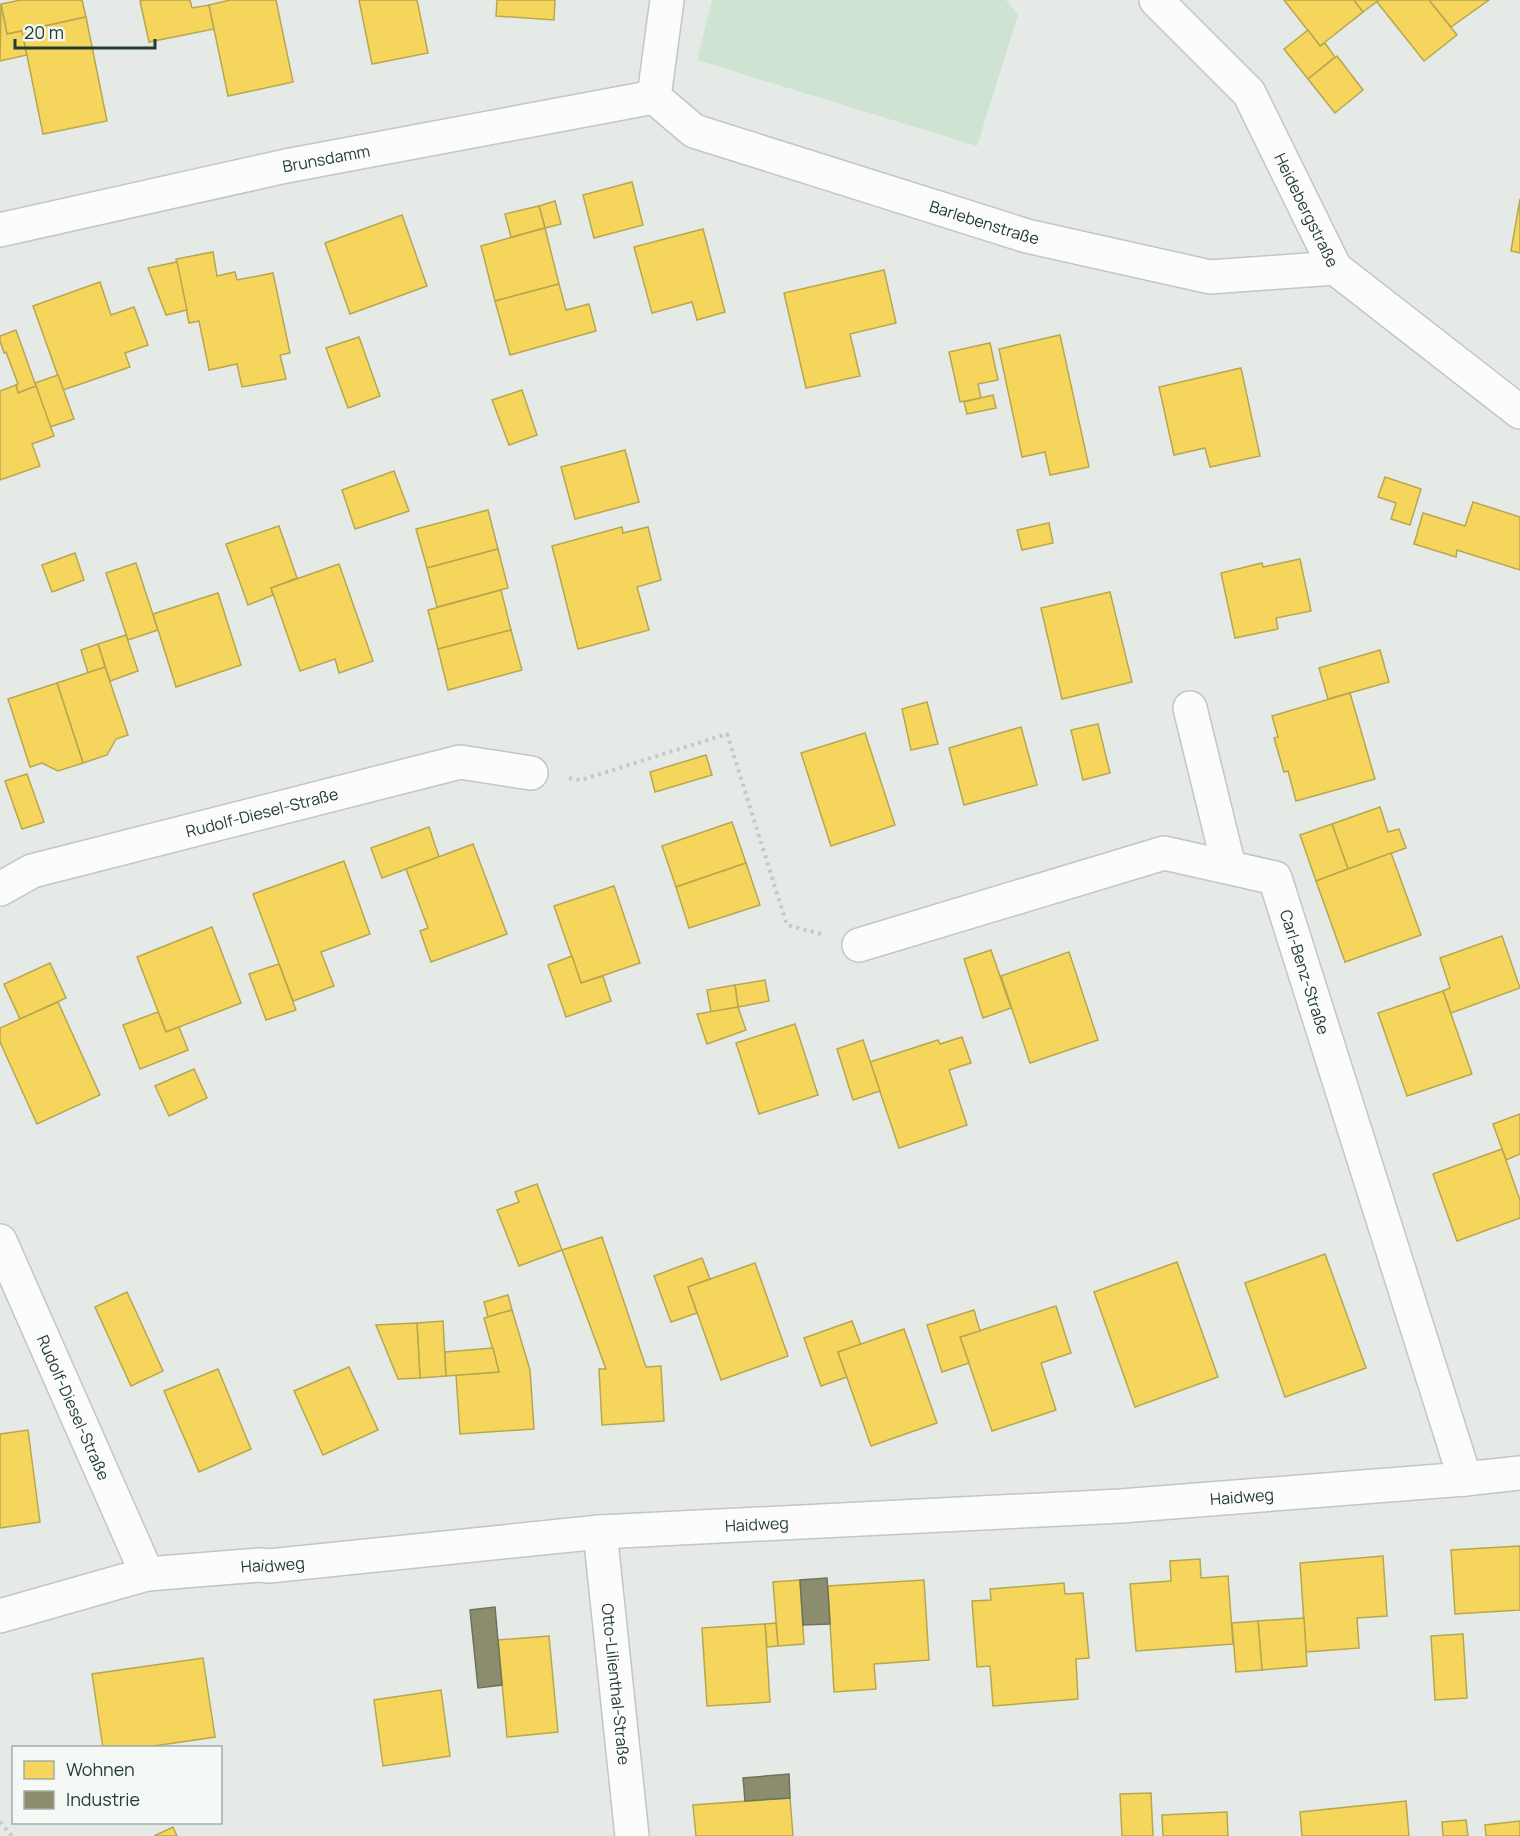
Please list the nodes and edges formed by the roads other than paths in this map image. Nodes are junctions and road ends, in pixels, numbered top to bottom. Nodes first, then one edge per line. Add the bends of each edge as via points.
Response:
1 (667, 0) edge
2 (1156, 0) edge
3 (654, 97) junction
4 (0, 230) edge
5 (1335, 268) junction
6 (1520, 412) edge
7 (1190, 708) dead end
8 (531, 773) road end
9 (1229, 867) junction
10 (0, 889) edge
11 (859, 945) road end
12 (0, 1241) edge
13 (1520, 1473) edge
14 (1466, 1479) junction
15 (600, 1532) junction
16 (147, 1574) junction
17 (0, 1616) edge
18 (632, 1836) edge

1 - 3 street
2 - 5 street, Heidebergstraße via 1249,93
3 - 4 street, Brunsdamm via 286,166
3 - 5 street, Barlebenstraße via 694,131 1027,236 1210,277
5 - 6 street, Heidebergstraße
7 - 9 street
8 - 10 street, Rudolf-Diesel-Straße via 460,762 32,871
9 - 11 street, Carl-Benz-Straße via 1164,853
9 - 14 street, Carl-Benz-Straße via 1275,878
12 - 16 street, Rudolf-Diesel-Straße
13 - 14 street, Haidweg
14 - 15 street, Haidweg via 1121,1506
15 - 16 street, Haidweg via 269,1566
15 - 18 street, Otto-Lilienthal-Straße
16 - 17 street, Haidweg

